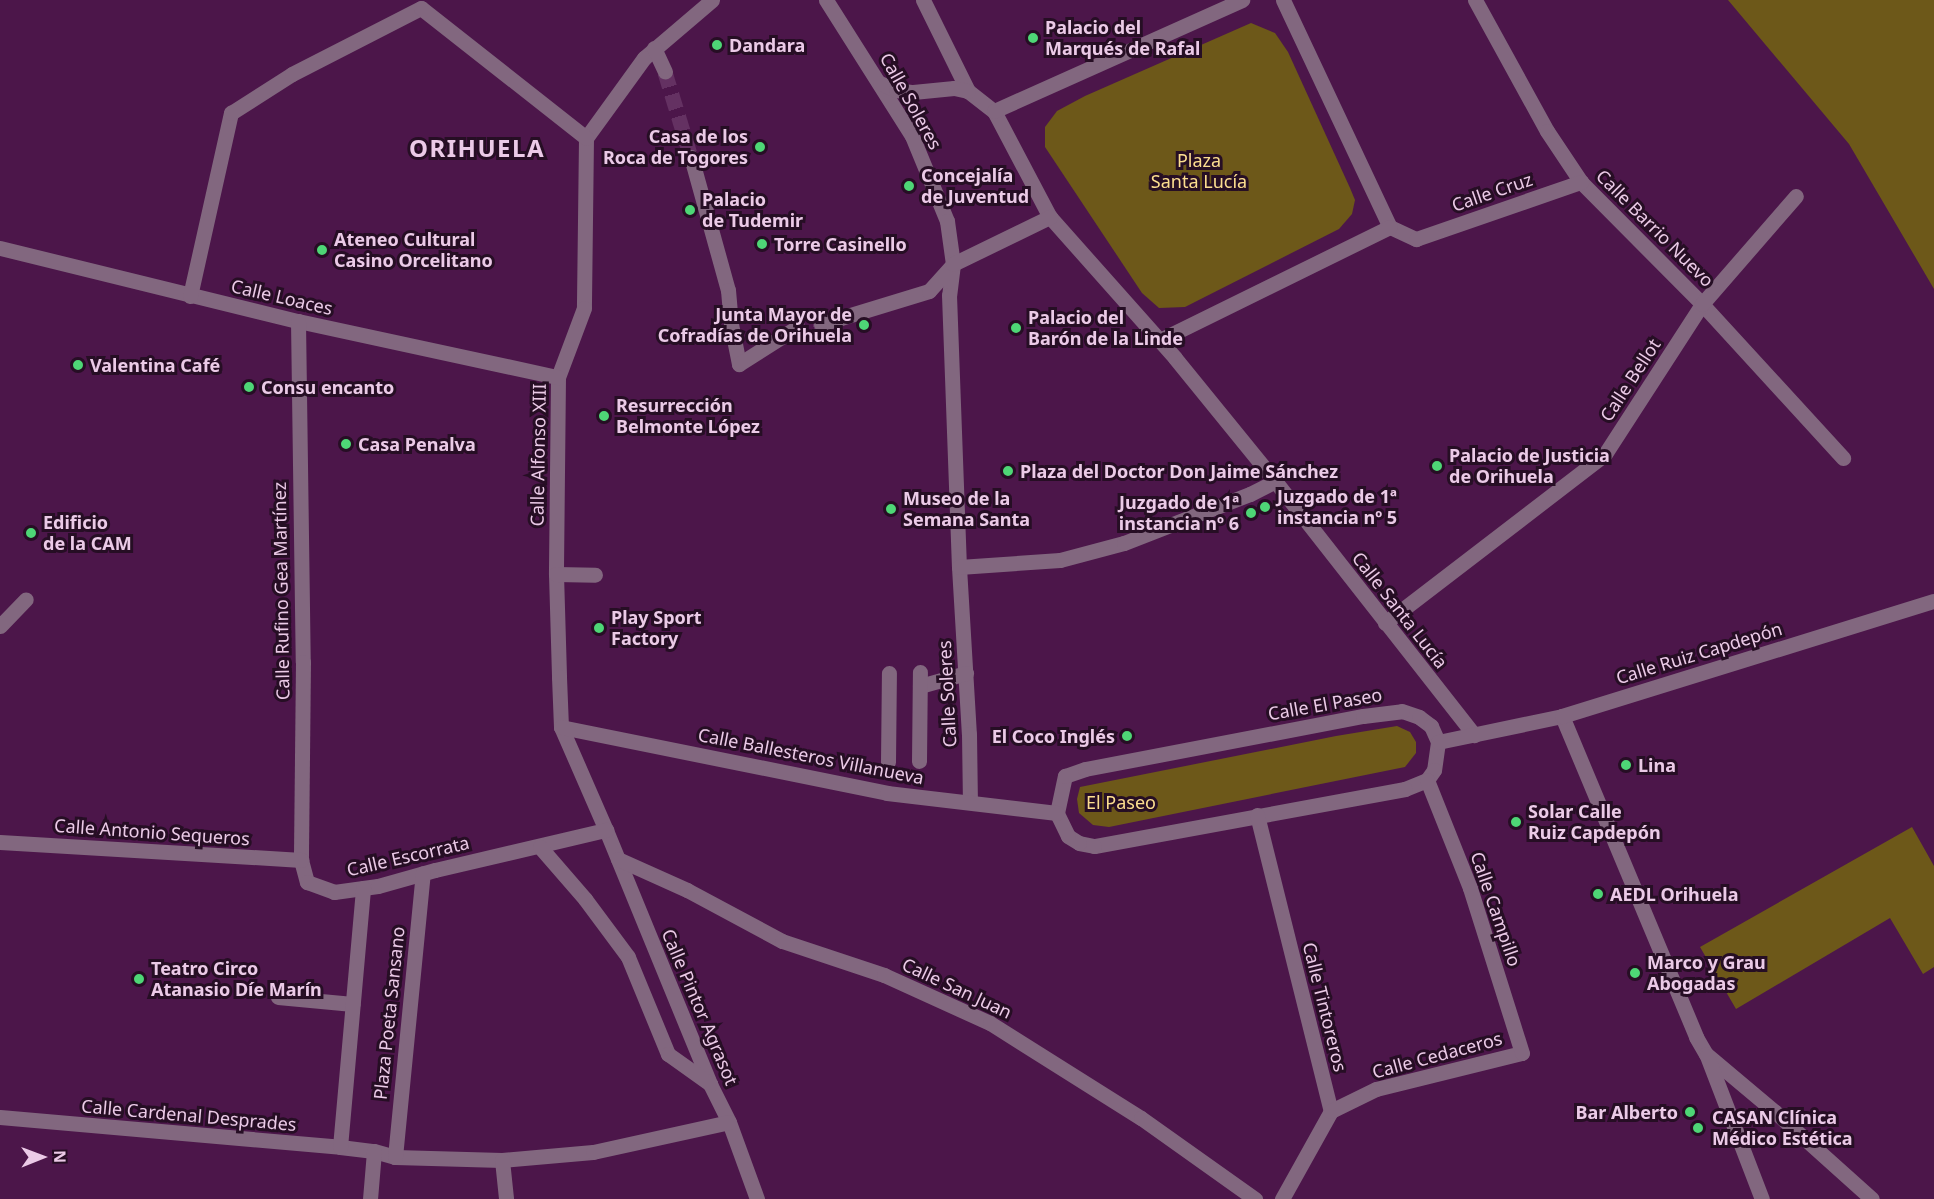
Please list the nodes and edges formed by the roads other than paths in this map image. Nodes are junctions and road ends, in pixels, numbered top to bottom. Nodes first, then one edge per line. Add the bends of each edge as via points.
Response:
1 (712, 0) edge
2 (826, 0) edge
3 (923, 0) edge
4 (1242, 0) edge
5 (1283, 0) edge
6 (1475, 0) edge
7 (649, 53) junction
8 (665, 72) tunnel mouth
9 (880, 82) junction
10 (968, 91) junction
11 (994, 111) junction
12 (586, 138) junction
13 (691, 157) tunnel mouth
14 (1581, 182) junction
15 (1796, 196) dead end
16 (1050, 217) junction
17 (1390, 227) junction
18 (0, 248) edge
19 (953, 264) junction
20 (190, 296) junction
21 (1702, 304) junction
22 (298, 321) junction
23 (821, 324) tunnel mouth
24 (791, 331) tunnel mouth
25 (1160, 340) junction
26 (558, 377) junction
27 (1843, 458) dead end
28 (1275, 481) junction
29 (959, 567) junction
30 (556, 573) junction
31 (595, 575) dead end
32 (26, 599) dead end
33 (1934, 601) edge
34 (1385, 623) junction
35 (0, 626) edge
36 (889, 673) dead end
37 (966, 673) junction
38 (1563, 716) junction
39 (561, 727) junction
40 (1474, 735) junction
41 (1438, 742) junction
42 (919, 761) dead end
43 (888, 762) dead end
44 (1427, 780) junction
45 (970, 802) junction
46 (1057, 813) junction
47 (1257, 815) junction
48 (606, 830) junction
49 (0, 842) edge
50 (540, 847) junction
51 (618, 859) junction
52 (301, 860) junction
53 (423, 873) junction
54 (363, 888) junction
55 (278, 997) dead end
56 (354, 1004) junction
57 (1522, 1053) joint
58 (1706, 1054) junction
59 (710, 1084) junction
60 (1331, 1111) junction
61 (0, 1117) edge
62 (729, 1122) junction
63 (340, 1147) junction
64 (374, 1151) junction
65 (395, 1157) junction
66 (502, 1160) junction
67 (370, 1199) edge
68 (506, 1199) edge
69 (757, 1199) edge
70 (1255, 1199) edge
71 (1282, 1199) edge
72 (1762, 1199) edge
73 (1872, 1199) edge

1 - 7 street
2 - 9 street, Calle Soleres
3 - 10 street
4 - 11 street
5 - 17 street
6 - 14 street, Calle Barrio Nuevo via 1547,131
7 - 8 street
7 - 12 street
9 - 10 street via 896,90 913,92 954,88
9 - 19 street, Calle Soleres via 912,136 947,221
10 - 11 street
11 - 16 street
12 - 20 street via 421,8 292,74 231,113
12 - 26 street, Calle Alfonso XIII via 584,308
13 - 24 street via 728,290 739,364
14 - 17 street, Calle Cruz via 1416,239
14 - 21 street, Calle Barrio Nuevo
15 - 21 street, Calle Bellot
16 - 19 street
16 - 25 street
17 - 25 street
18 - 20 street, Calle Loaces
19 - 23 street via 929,291
19 - 29 street, Calle Soleres via 949,295
20 - 22 street, Calle Loaces
21 - 27 street, Calle Barrio Nuevo
21 - 34 street, Calle Bellot via 1605,454
22 - 26 street, Calle Loaces
22 - 52 street, Calle Rufino Gea Martínez via 303,662
25 - 28 street, Calle Santa Lucía
26 - 30 street, Calle Alfonso XIII
28 - 29 street via 1125,543 1060,560
28 - 34 street, Calle Santa Lucía
29 - 37 street, Calle Soleres
30 - 31 street
30 - 39 street, Calle Alfonso XIII
32 - 35 street
33 - 38 street, Calle Ruiz Capdepón
34 - 40 street, Calle Santa Lucía
36 - 43 street
37 - 42 street via 920,679
37 - 45 street, Calle Soleres
38 - 40 street, Calle Ruiz Capdepón
38 - 58 street
39 - 45 street, Calle Ballesteros Villanueva via 887,793
39 - 48 street, Calle Alfonso XIII
40 - 41 street, Calle Ruiz Capdepón
41 - 44 street via 1434,770
41 - 46 street, Calle El Paseo via 1431,726 1402,711 1352,718 1085,769 1065,776
44 - 47 street via 1405,789
44 - 57 street, Calle Campillo via 1470,888
45 - 46 street, Calle Ballesteros Villanueva
46 - 47 street via 1068,836 1094,846
47 - 60 street, Calle Tintoreros
48 - 50 street, Calle Escorrata
48 - 51 street, Calle Pintor Agrasot
49 - 52 street, Calle Antonio Sequeros
50 - 53 street, Calle Escorrata
50 - 59 street via 628,957 668,1054
51 - 59 street, Calle Pintor Agrasot
51 - 70 street, Calle San Juan via 687,890 782,941 884,975 990,1023 1141,1118
52 - 54 street, Calle Escorrata via 307,882 319,888 334,892
53 - 54 street, Calle Escorrata
53 - 65 street, Plaza Poeta Sansano
54 - 56 street, Plaza Poeta Sansano
55 - 56 street, Plaza Poeta Sansano
56 - 63 street, Plaza Poeta Sansano
57 - 60 street, Calle Cedaceros via 1376,1089
58 - 72 street
58 - 73 street
59 - 62 street, Calle Pintor Agrasot
60 - 71 street
61 - 63 street, Calle Cardenal Desprades
62 - 66 street, Calle Cardenal Desprades via 593,1152
62 - 69 street, Calle Pintor Agrasot
63 - 64 street, Calle Cardenal Desprades
64 - 65 street, Calle Cardenal Desprades
64 - 67 street
65 - 66 street, Calle Cardenal Desprades
66 - 68 street

